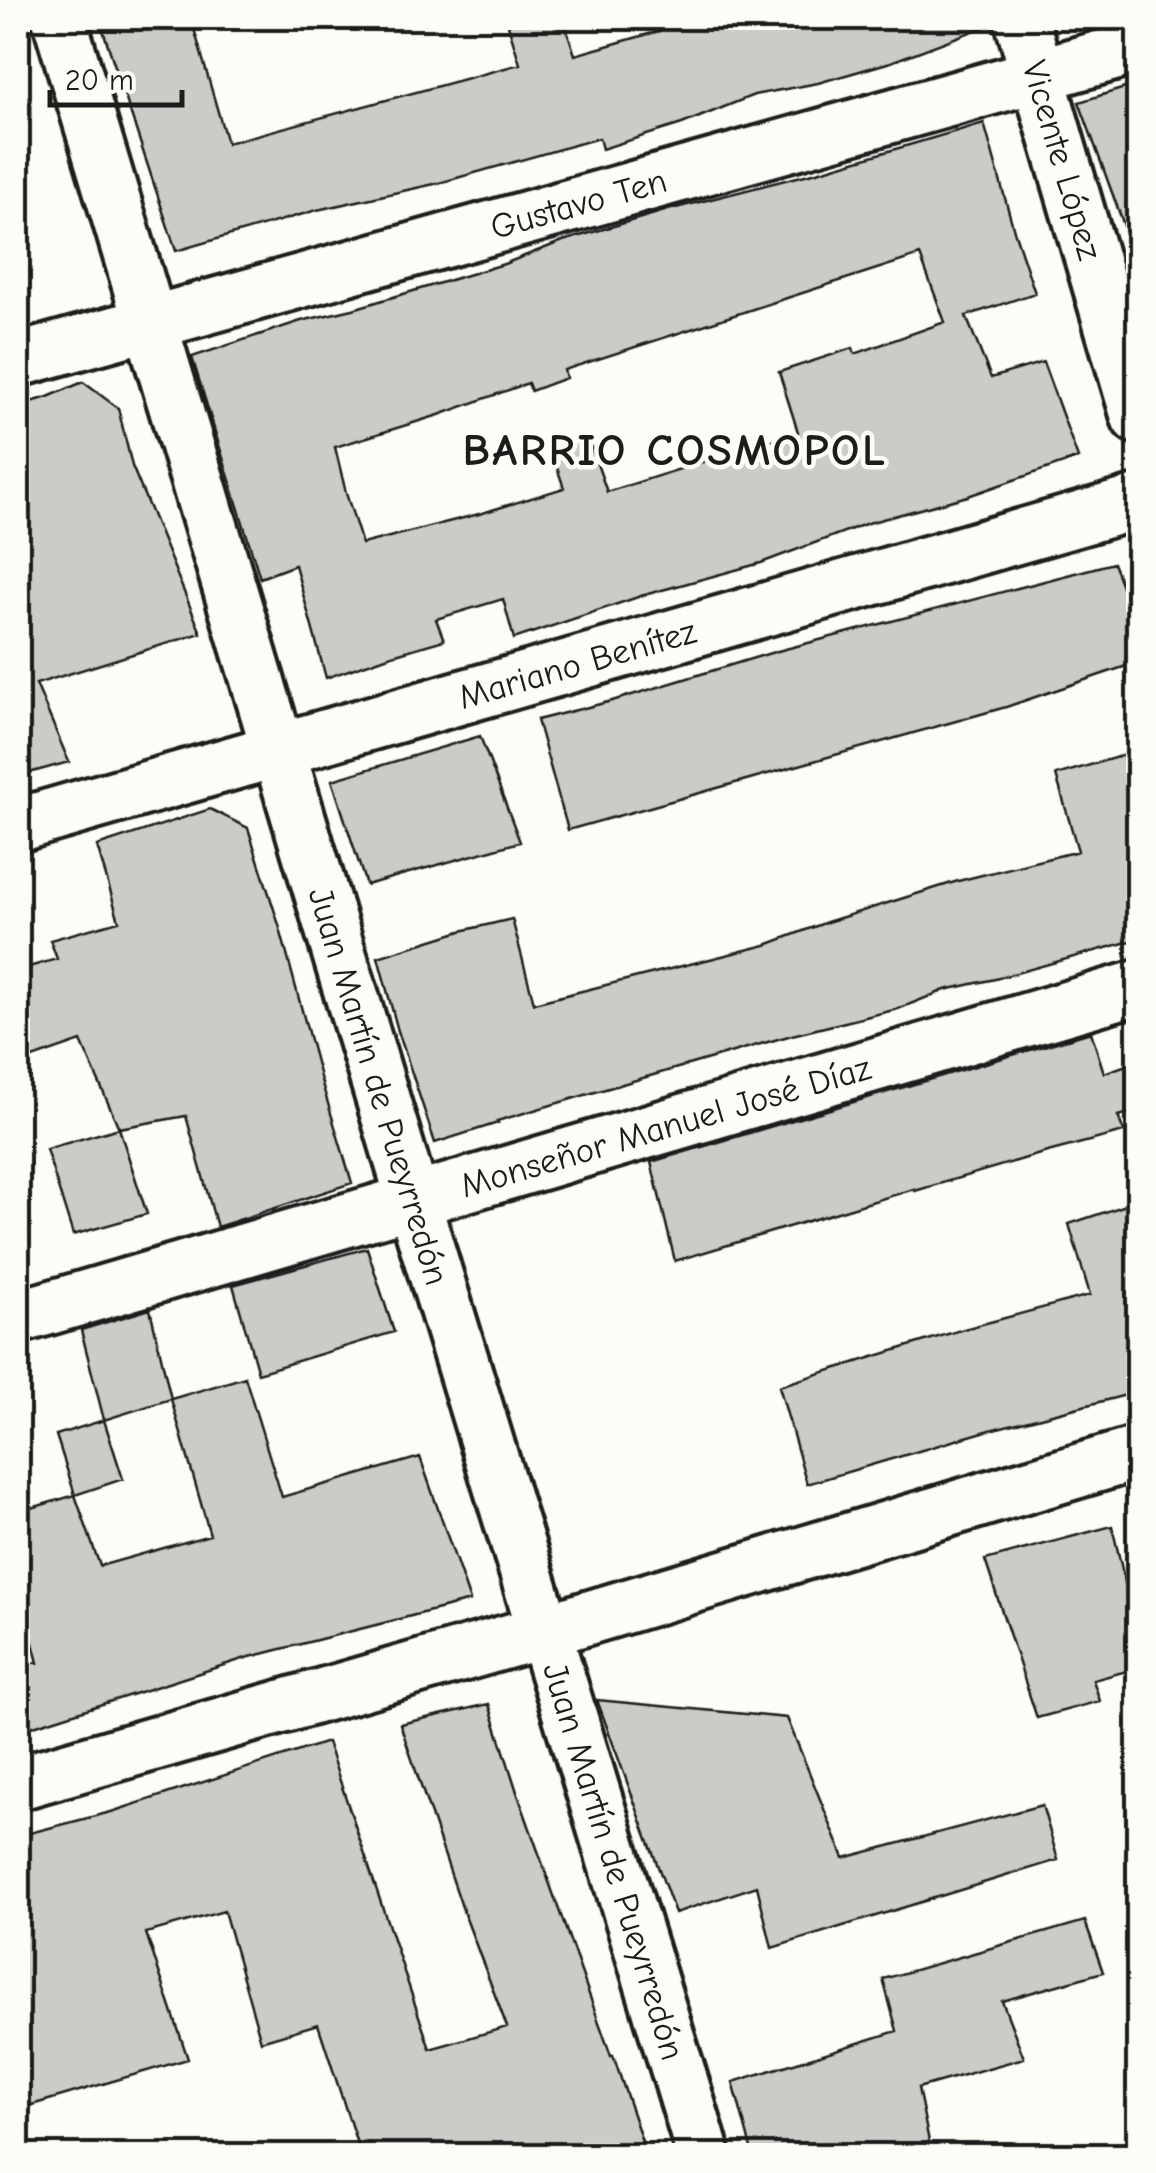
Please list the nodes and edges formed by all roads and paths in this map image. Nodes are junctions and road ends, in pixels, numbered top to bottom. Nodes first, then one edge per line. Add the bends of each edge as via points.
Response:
1 (59, 18) edge
2 (1021, 18) edge
3 (1138, 47) edge
4 (1038, 76) junction
5 (149, 322) junction
6 (18, 360) edge
7 (1138, 416) edge
8 (1138, 502) edge
9 (279, 748) junction
10 (18, 825) edge
11 (1138, 987) edge
12 (413, 1200) junction
13 (18, 1317) edge
14 (1138, 1454) edge
15 (544, 1630) junction
16 (18, 1784) edge
17 (704, 2156) edge

1 - 5 street, Juan Martín de Pueyrredón
2 - 4 street, Vicente López
3 - 4 street, Gustavo Ten
4 - 5 street, Gustavo Ten
4 - 7 street, Vicente López
5 - 6 street, Gustavo Ten
5 - 9 street, Juan Martín de Pueyrredón
8 - 9 street, Mariano Benítez
9 - 10 street, Mariano Benítez
9 - 12 street, Juan Martín de Pueyrredón
11 - 12 street, Monseñor Manuel José Díaz
12 - 13 street, Monseñor Manuel José Díaz
12 - 15 street, Juan Martín de Pueyrredón
14 - 15 street
15 - 16 street
15 - 17 street, Juan Martín de Pueyrredón

